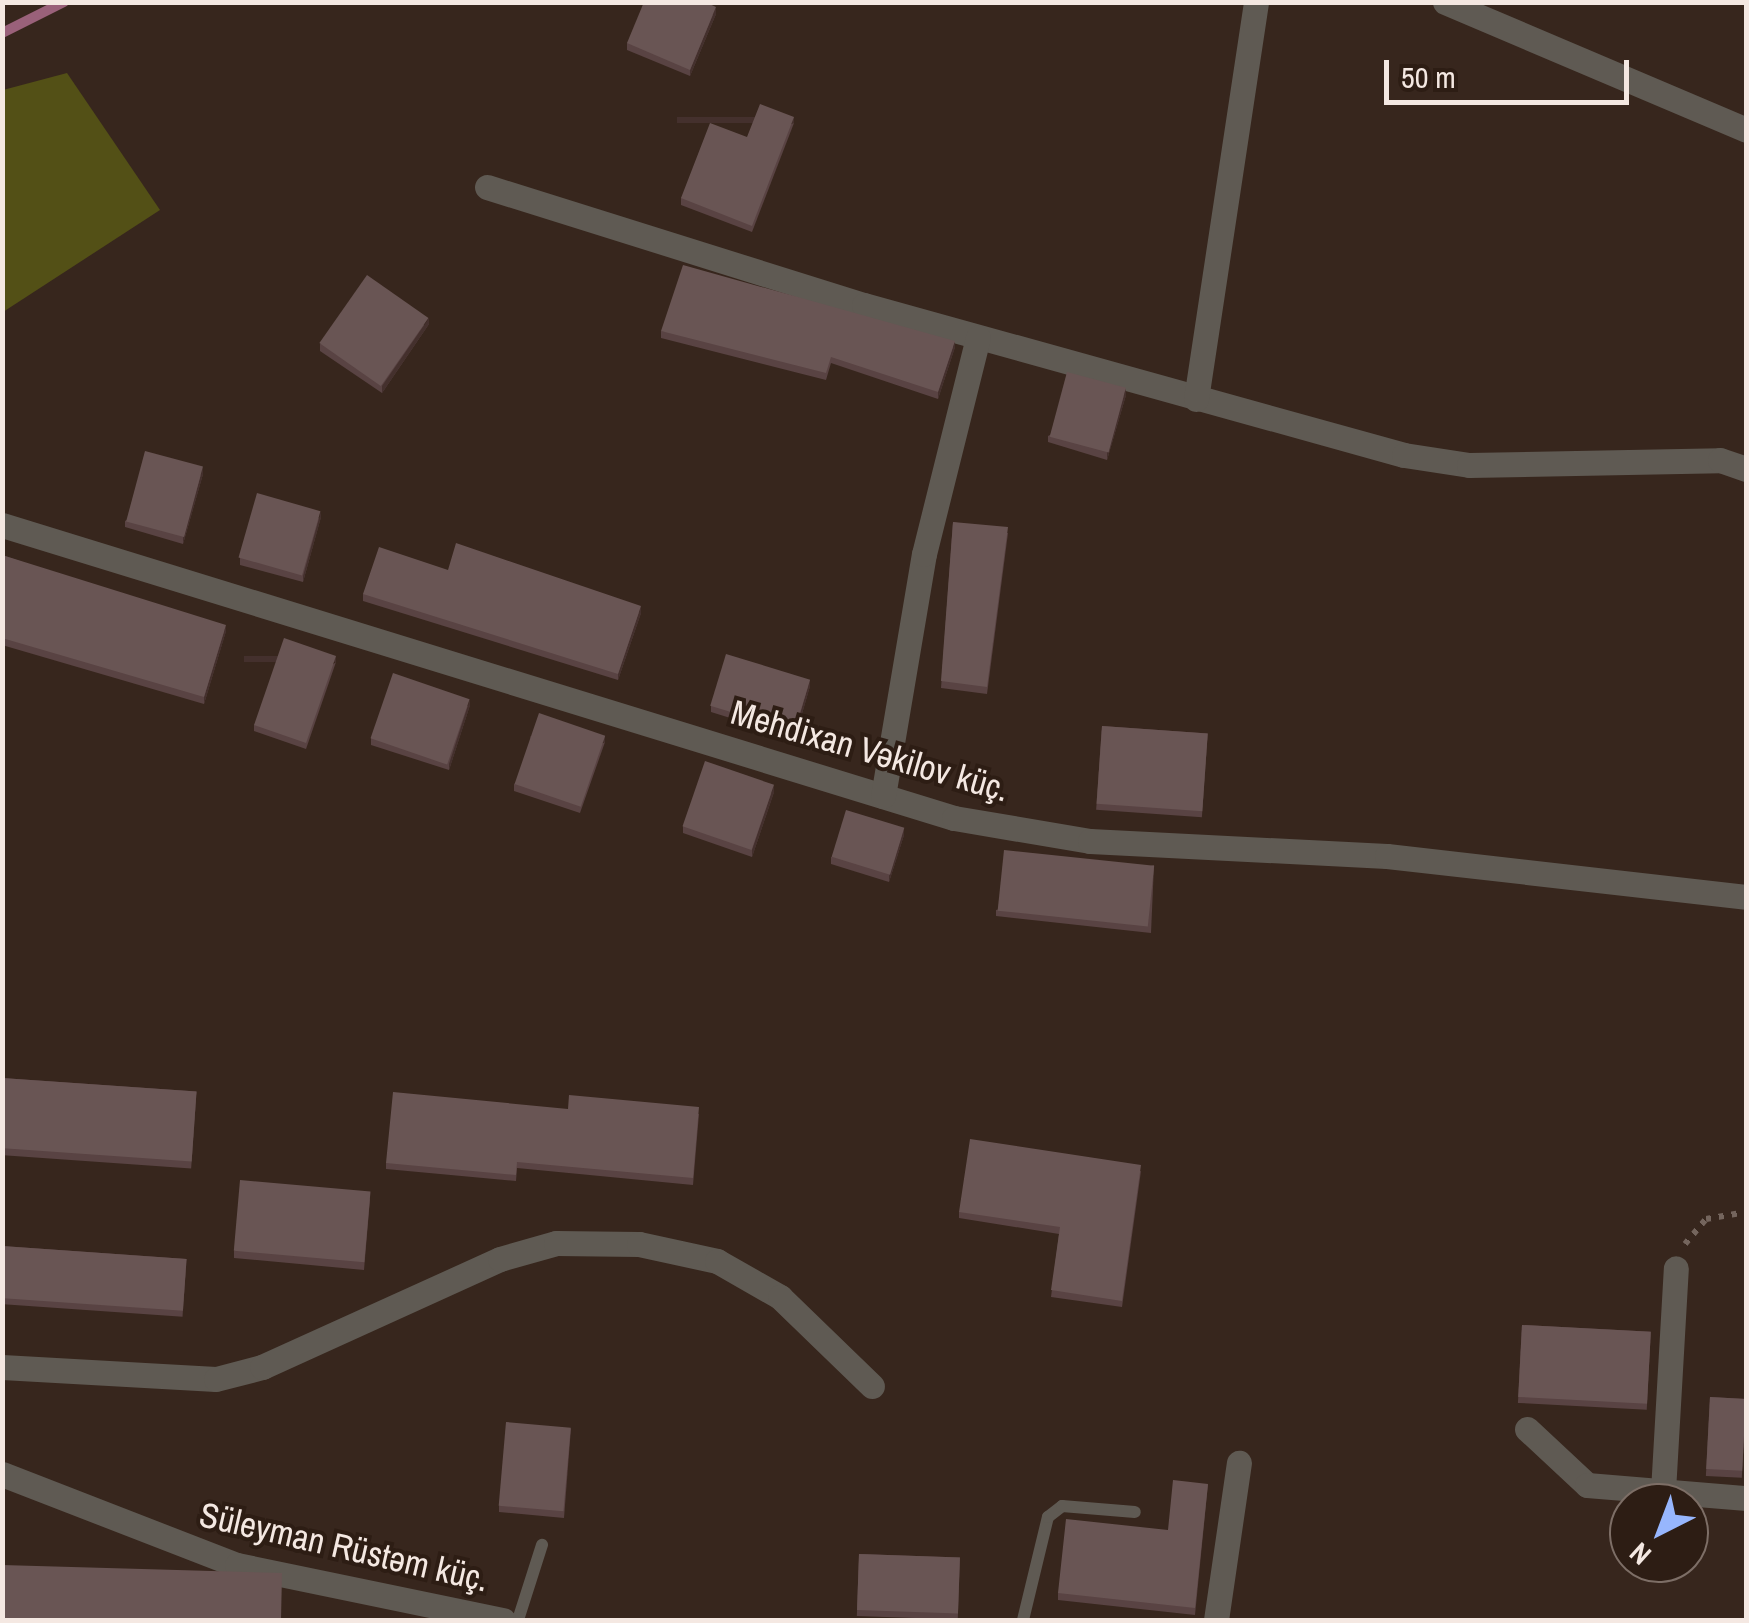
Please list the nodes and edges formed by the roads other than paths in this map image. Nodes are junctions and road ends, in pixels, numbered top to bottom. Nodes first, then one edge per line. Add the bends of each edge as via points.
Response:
1 (1256, 2) edge
2 (1445, 2) edge
3 (1746, 130) edge
4 (487, 187) dead end
5 (978, 338) junction
6 (1196, 399) junction
7 (1746, 470) edge
8 (2, 525) edge
9 (883, 796) junction
10 (1746, 898) edge
11 (1676, 1268) road end
12 (2, 1367) edge
13 (872, 1386) dead end
14 (1527, 1429) dead end
15 (1238, 1462) dead end
16 (2, 1474) edge
17 (1663, 1483) edge
18 (1609, 1487) edge
19 (1709, 1495) edge
20 (1746, 1498) edge
21 (1135, 1512) dead end
22 (542, 1545) dead end
23 (504, 1620) edge
24 (518, 1620) edge
25 (1022, 1620) edge
26 (1216, 1620) edge

1 - 6 street
2 - 3 street
4 - 5 street
5 - 6 street
5 - 9 street via 924,554
6 - 7 street via 1469,465 1628,456
8 - 9 street, Mehdixan Vəkilov küç.
9 - 10 street, Mehdixan Vəkilov küç. via 1090,841 1387,856
11 - 17 street
12 - 13 street via 216,1379 262,1367 500,1259 556,1243 639,1244 717,1262 780,1297
14 - 18 street via 1587,1485
15 - 26 street
16 - 23 street, Süleyman Rüstəm küç. via 238,1565
19 - 20 street
21 - 25 lane via 1062,1506 1048,1517
22 - 24 lane

